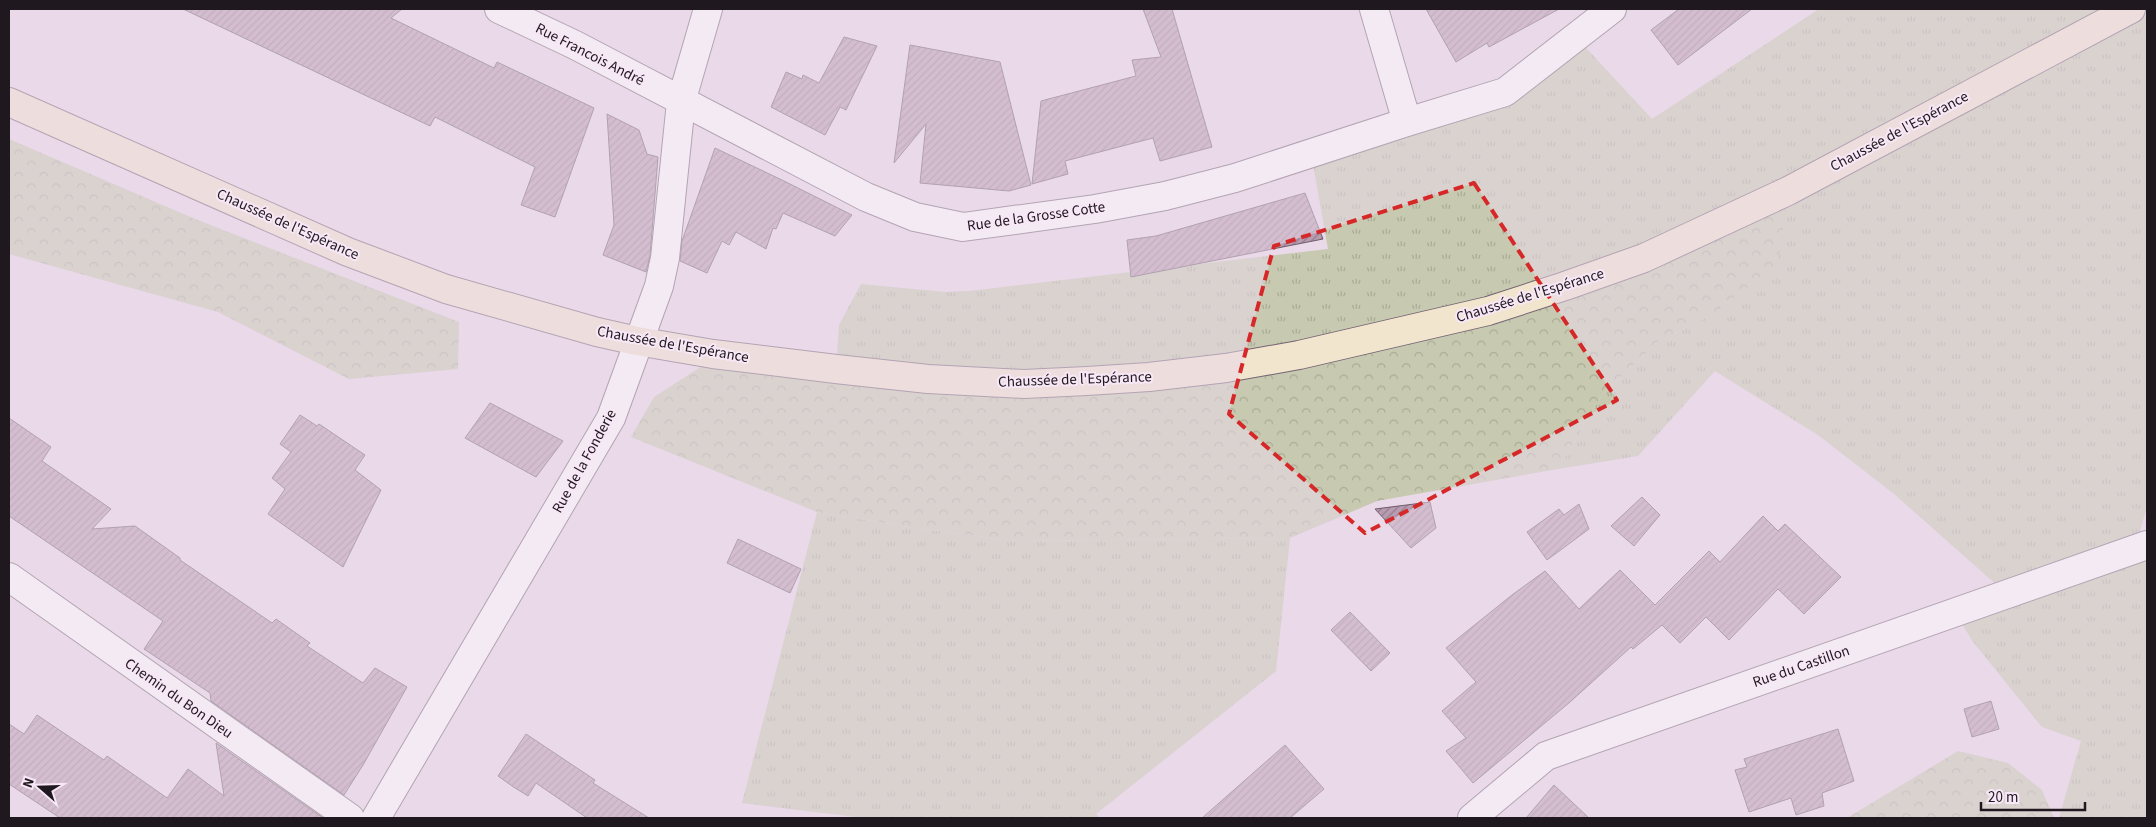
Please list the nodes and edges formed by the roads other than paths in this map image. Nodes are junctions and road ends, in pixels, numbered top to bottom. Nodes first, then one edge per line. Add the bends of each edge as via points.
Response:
1 (499, 9) edge
2 (708, 9) edge
3 (1374, 9) edge
4 (1612, 9) edge
5 (2124, 11) edge
6 (9, 102) edge
7 (681, 102) junction
8 (1407, 122) junction
9 (637, 341) junction
10 (2147, 545) edge
11 (9, 577) edge
12 (350, 818) edge
13 (376, 818) edge
14 (1472, 818) edge

1 - 7 street, Rue Francois André via 575,45
2 - 7 street, Rue de la Fonderie
3 - 8 street
4 - 8 street, Rue de la Grosse Cotte via 1505,92
5 - 9 main road, Chaussée de l'Espérance via 1788,191 1644,258 1488,311 1300,355 1149,378 1024,384 836,370
6 - 9 main road, Chaussée de l'Espérance via 348,252 428,282 559,322
7 - 8 street, Rue de la Grosse Cotte via 866,197 915,217 963,227 1165,196 1235,178
7 - 9 street, Rue de la Fonderie via 665,258 659,286
9 - 13 street, Rue de la Fonderie via 612,418
10 - 14 street, Rue du Castillon via 1546,756
11 - 12 street, Chemin du Bon Dieu

